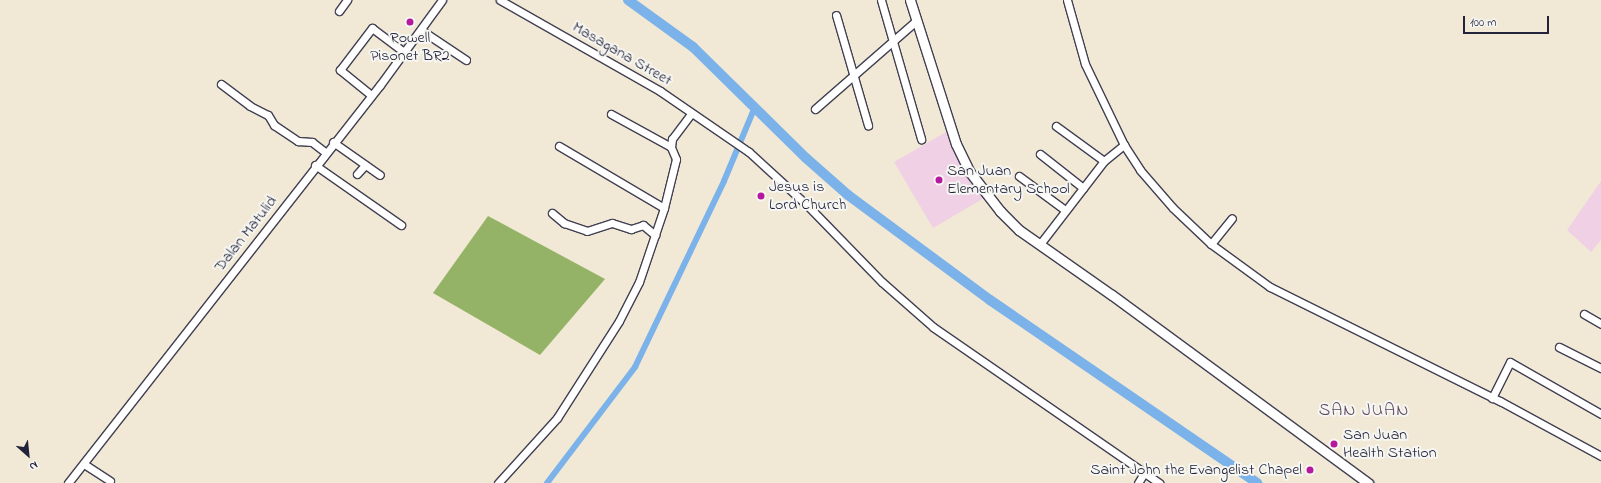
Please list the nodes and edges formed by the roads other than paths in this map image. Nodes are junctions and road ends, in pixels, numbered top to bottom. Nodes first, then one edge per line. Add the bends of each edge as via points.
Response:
1 (348, 0) edge
2 (442, 0) edge
3 (500, 0) edge
4 (881, 0) edge
5 (910, 0) edge
6 (1067, 0) edge
7 (339, 11) dead end
8 (836, 15) dead end
9 (917, 20) junction
10 (421, 30) junction
11 (893, 39) junction
12 (404, 52) junction
13 (466, 60) dead end
14 (854, 74) junction
15 (221, 84) dead end
16 (371, 95) junction
17 (815, 109) dead end
18 (611, 114) dead end
19 (691, 114) junction
20 (868, 125) dead end
21 (1056, 126) dead end
22 (921, 139) dead end
23 (333, 142) junction
24 (1124, 145) junction
25 (559, 146) dead end
26 (670, 147) junction
27 (325, 152) junction
28 (1040, 154) dead end
29 (1104, 161) junction
30 (315, 165) junction
31 (365, 165) junction
32 (357, 174) dead end
33 (380, 175) dead end
34 (1020, 176) dead end
35 (1083, 188) junction
36 (664, 208) junction
37 (1065, 210) junction
38 (552, 213) dead end
39 (1232, 218) dead end
40 (401, 225) dead end
41 (655, 235) junction
42 (1040, 244) junction
43 (1211, 244) junction
44 (1584, 314) dead end
45 (1601, 324) edge
46 (1559, 347) dead end
47 (1601, 368) edge
48 (1492, 398) junction
49 (1601, 414) edge
50 (1601, 456) edge
51 (84, 464) junction
52 (1144, 473) junction
53 (110, 480) dead end
54 (68, 483) edge
55 (498, 483) edge
56 (1138, 483) edge
57 (1159, 483) edge
58 (1368, 483) edge

1 - 7 street
2 - 10 street, Dalan Matulid
3 - 19 street, Masagana Street via 660,91
4 - 11 street
5 - 9 main road
6 - 24 street via 1085,64
8 - 14 street
9 - 11 street
9 - 42 main road via 956,144 969,171 1000,211 1019,230
10 - 12 street, Dalan Matulid
10 - 13 street
11 - 14 street
11 - 22 street
12 - 16 street, Dalan Matulid
12 - 16 street via 372,28 344,64 340,70
14 - 17 street
14 - 20 street
15 - 27 street via 250,106 268,115 274,124 298,141 312,142
16 - 23 street, Dalan Matulid
18 - 26 street
19 - 26 street via 672,139
19 - 52 street, Masagana Street via 749,152 808,206 882,282 933,327
21 - 29 street
23 - 27 street, Dalan Matulid
23 - 31 street
24 - 29 street
24 - 43 street via 1140,170 1173,208
25 - 36 street
26 - 36 street via 676,159
27 - 30 street, Dalan Matulid
28 - 35 street
29 - 35 street
30 - 40 street
30 - 51 street, Dalan Matulid
31 - 32 street
31 - 33 street
34 - 37 street
35 - 37 street
36 - 41 street
37 - 42 street
38 - 41 street via 564,223 587,232 612,223 631,229 643,225
39 - 43 street
41 - 55 street via 639,282 590,368 557,418
42 - 58 main road
43 - 48 street via 1270,287
44 - 45 street
46 - 47 street
48 - 49 street via 1510,362
48 - 50 street
51 - 53 street
51 - 54 street, Dalan Matulid
52 - 56 street
52 - 57 street, Masagana Street

